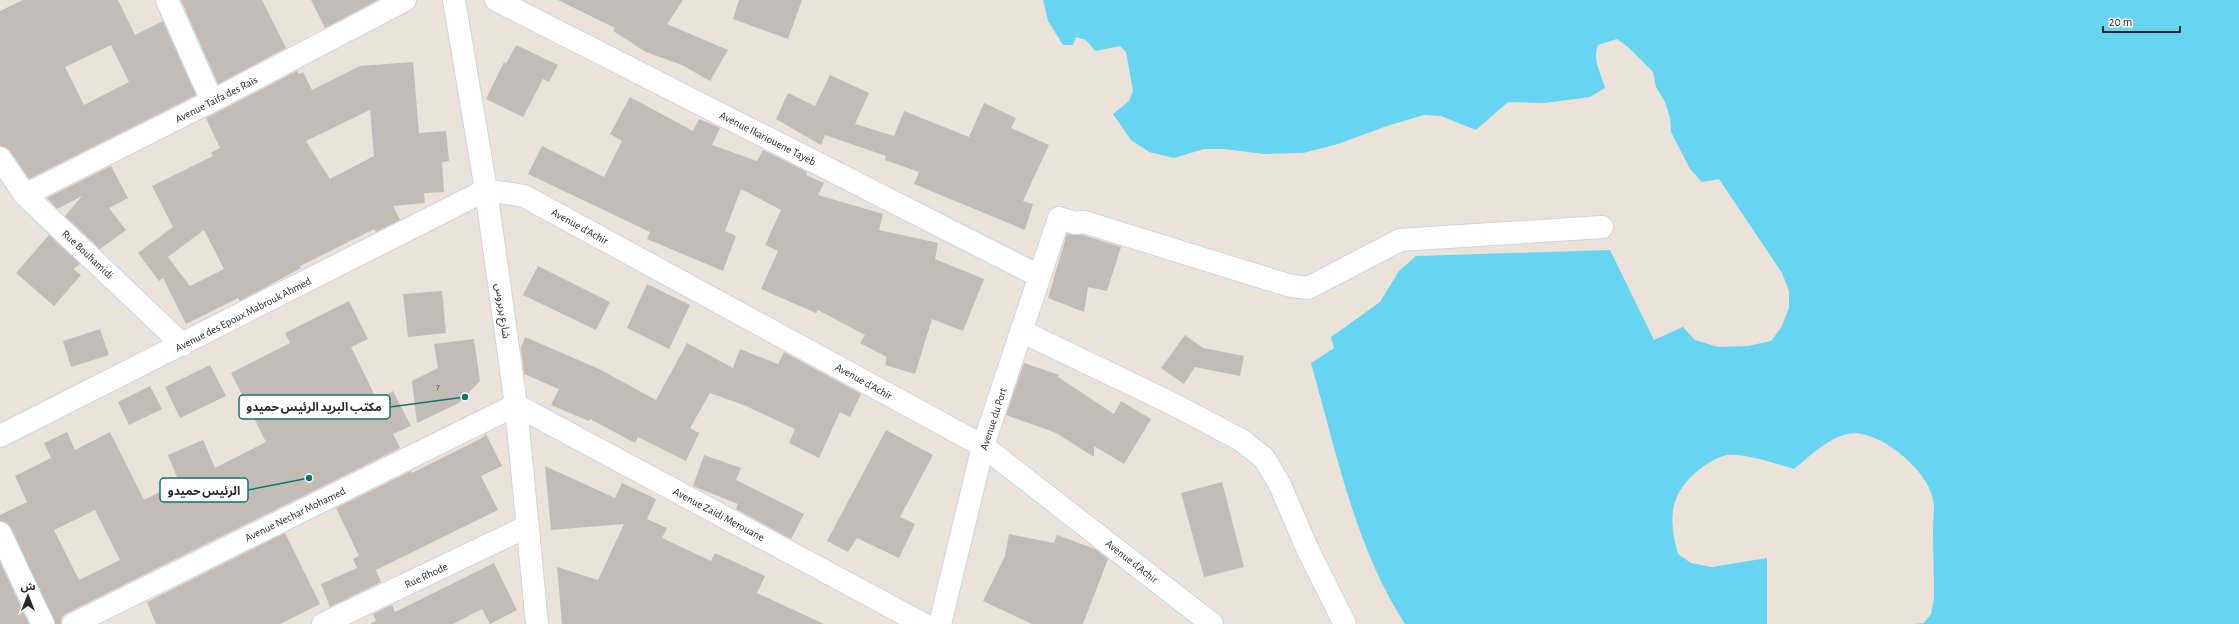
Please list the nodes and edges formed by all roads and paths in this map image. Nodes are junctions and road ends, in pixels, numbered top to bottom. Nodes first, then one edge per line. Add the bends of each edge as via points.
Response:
1 (167, 0) edge
2 (406, 0) edge
3 (454, 0) edge
4 (496, 0) edge
5 (212, 101) junction
6 (0, 158) edge
7 (486, 190) junction
8 (25, 195) junction
9 (1602, 227) dead end
10 (1040, 276) junction
11 (1021, 331) junction
12 (183, 345) junction
13 (516, 405) junction
14 (0, 436) edge
15 (984, 446) junction
16 (528, 526) junction
17 (0, 533) edge
18 (43, 624) edge
19 (73, 624) edge
20 (323, 624) edge
21 (537, 624) edge
22 (923, 624) edge
23 (940, 624) edge
24 (1212, 624) edge
25 (1345, 624) edge

1 - 5 street
2 - 5 street, Avenue Taifa des Raïs
3 - 7 street, شارع بربروس
4 - 10 street, Avenue Ikariouene Tayeb
5 - 8 street, Avenue Taifa des Raïs
6 - 8 street, Rue Bouhamidi
7 - 12 street, Avenue des Epoux Mabrouk Ahmed
7 - 13 street, شارع بربروس
7 - 15 street, Avenue d'Achir via 524,196
8 - 12 street, Rue Bouhamidi
9 - 10 street, Avenue du Port via 1400,240 1308,288 1291,286 1084,222 1075,223 1059,218
10 - 11 street, Avenue du Port
11 - 15 street, Avenue du Port
11 - 25 street via 1171,403 1240,440 1264,458 1280,485 1307,548
12 - 14 street, Avenue des Epoux Mabrouk Ahmed
13 - 16 street, شارع بربروس
13 - 19 street, Avenue Nechar Mohamed
13 - 22 street, Avenue Zaidi Merouane
15 - 23 street, Avenue du Port
15 - 24 street, Avenue d'Achir
16 - 20 street, Rue Rhode
16 - 21 street, شارع بربروس
17 - 18 street

